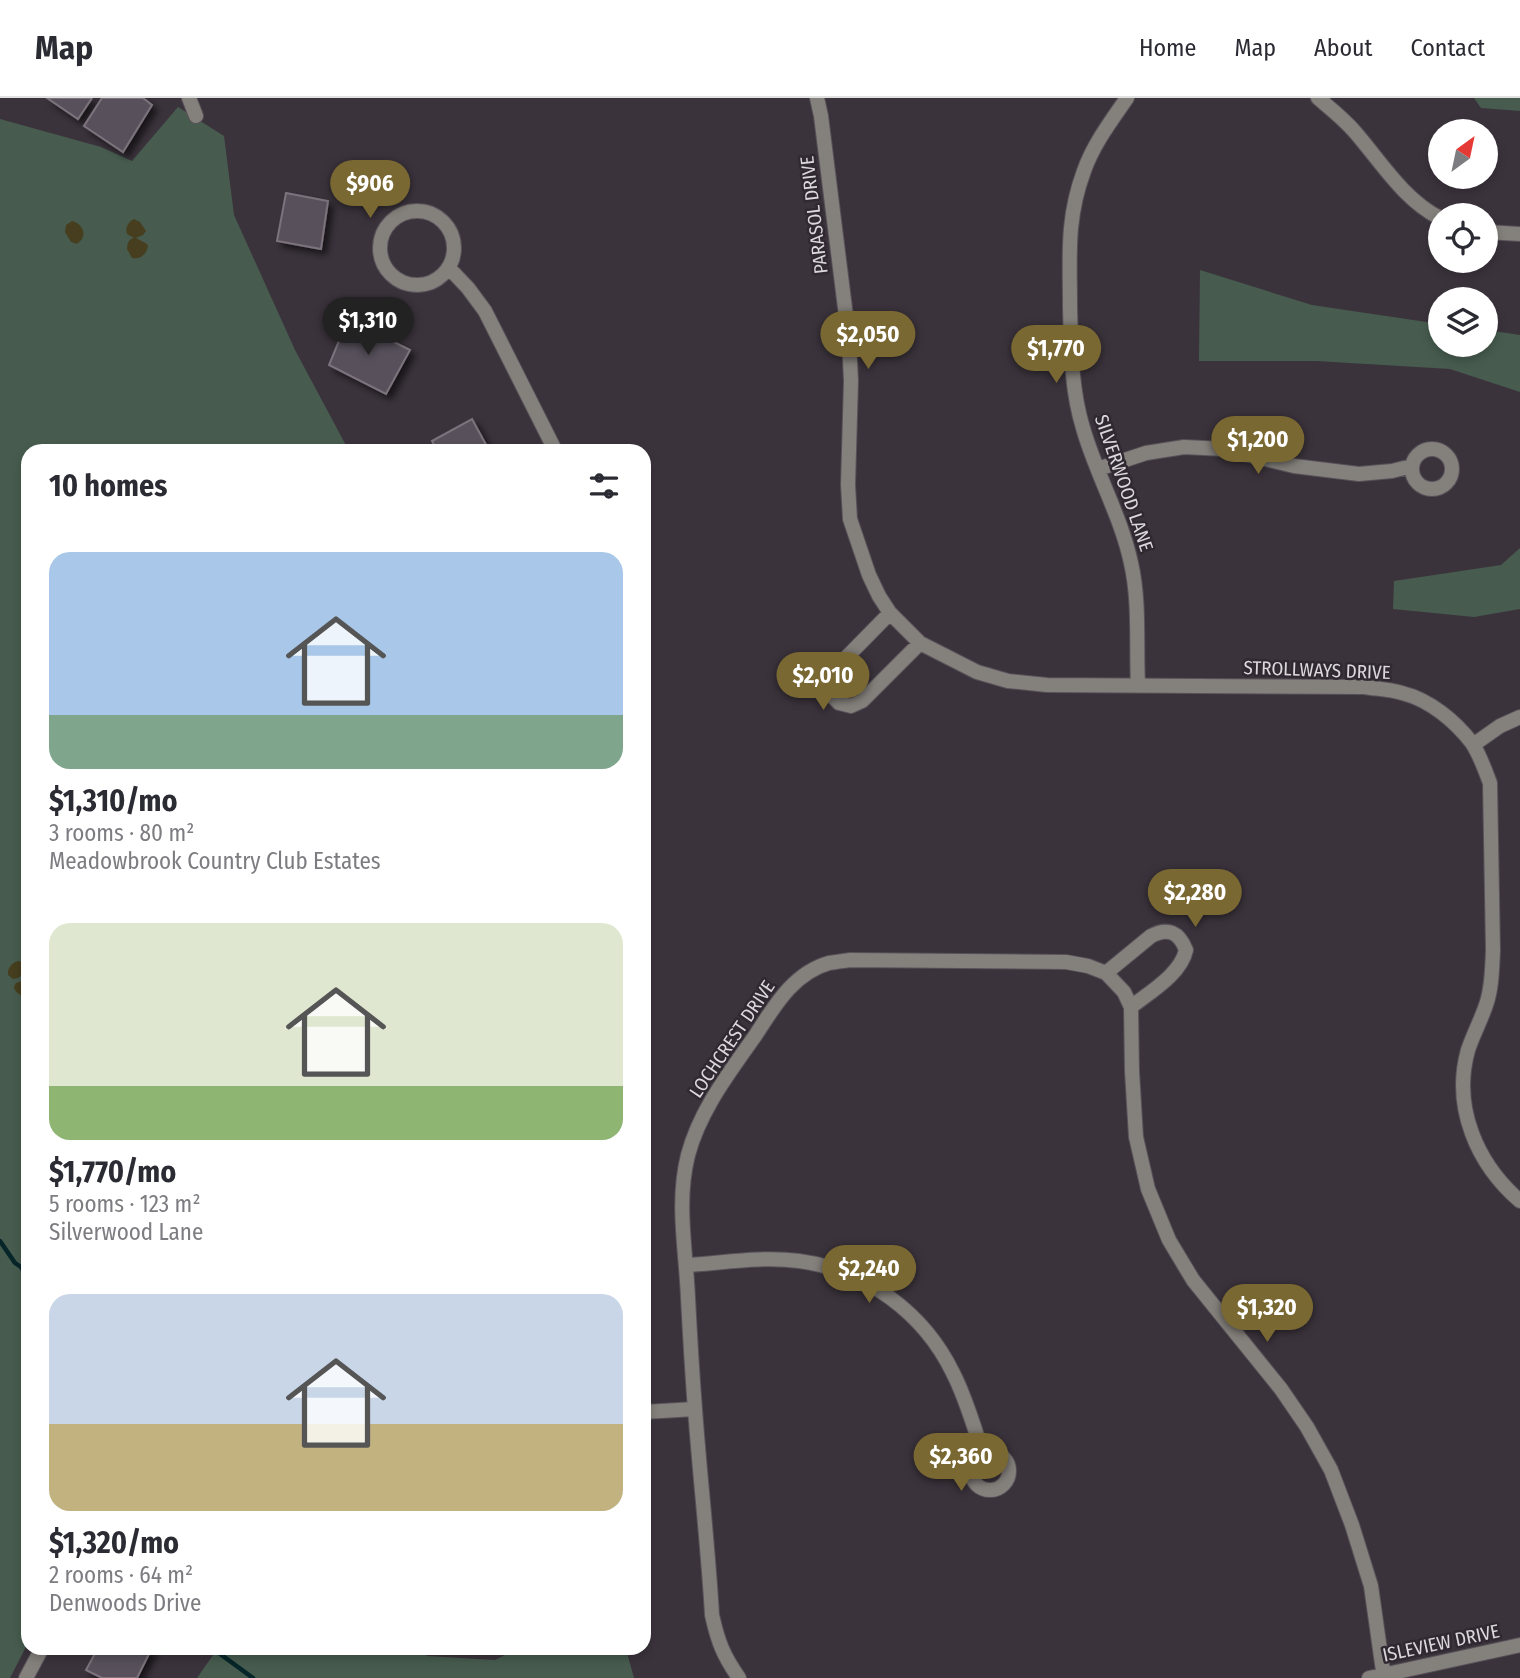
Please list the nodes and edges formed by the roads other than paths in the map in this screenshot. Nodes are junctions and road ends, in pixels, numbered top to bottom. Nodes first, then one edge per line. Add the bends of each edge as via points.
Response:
1 (189, 98) edge
2 (817, 98) edge
3 (1127, 98) edge
4 (1318, 98) edge
5 (197, 116) dead end
6 (1428, 212) edge
7 (1498, 233) edge
8 (1520, 234) edge
9 (449, 268) junction
10 (552, 444) edge
11 (1412, 466) dead end
12 (1098, 469) junction
13 (890, 613) junction
14 (920, 643) junction
15 (1138, 685) junction
16 (1520, 717) edge
17 (1473, 745) junction
18 (1106, 973) junction
19 (1131, 1007) junction
20 (1520, 1201) edge
21 (686, 1265) junction
22 (695, 1409) junction
23 (651, 1412) edge
24 (983, 1454) dead end
25 (1520, 1645) edge
26 (38, 1655) edge
27 (1385, 1676) edge
28 (26, 1678) edge
29 (739, 1678) edge
30 (1369, 1678) edge

1 - 5 street
2 - 13 street, PARASOL DRIVE via 849,340 850,519 869,575
3 - 12 street, SILVERWOOD LANE via 1085,167 1069,239 1072,365 1083,429
4 - 6 street via 1352,129 1405,193
7 - 8 street
9 - 9 street via 455,251 452,234 438,218 407,212 387,225 381,237 382,260 399,280 426,284
9 - 10 street via 485,311
11 - 12 street via 1359,474 1294,466 1224,449 1184,447 1146,453
12 - 15 street, SILVERWOOD LANE via 1132,564
13 - 14 street, PARASOL DRIVE
13 - 14 street via 833,671 832,696 845,705 862,701
14 - 15 street, STROLLWAYS DRIVE via 977,672 1008,681
15 - 17 street, STROLLWAYS DRIVE via 1364,687 1403,693 1437,709
16 - 17 street
17 - 20 street, STROLLWAYS DRIVE via 1490,783 1493,951 1487,1004 1468,1052 1463,1102 1482,1157
18 - 19 street
18 - 19 street via 1158,932 1181,939 1186,950 1177,970
18 - 21 street, LOCHCREST DRIVE via 1066,962 1039,961 850,960 811,971 778,1001 697,1128 683,1186
19 - 27 street via 1136,1137 1147,1189 1193,1280 1281,1388 1331,1470 1371,1586
21 - 22 street, LOCHCREST DRIVE
21 - 24 street via 799,1261 832,1268 890,1297 913,1316 942,1353
22 - 23 street
22 - 29 street, LOCHCREST DRIVE via 712,1615 718,1642
25 - 27 street, ISLEVIEW DRIVE
26 - 28 street
27 - 30 street, ISLEVIEW DRIVE

